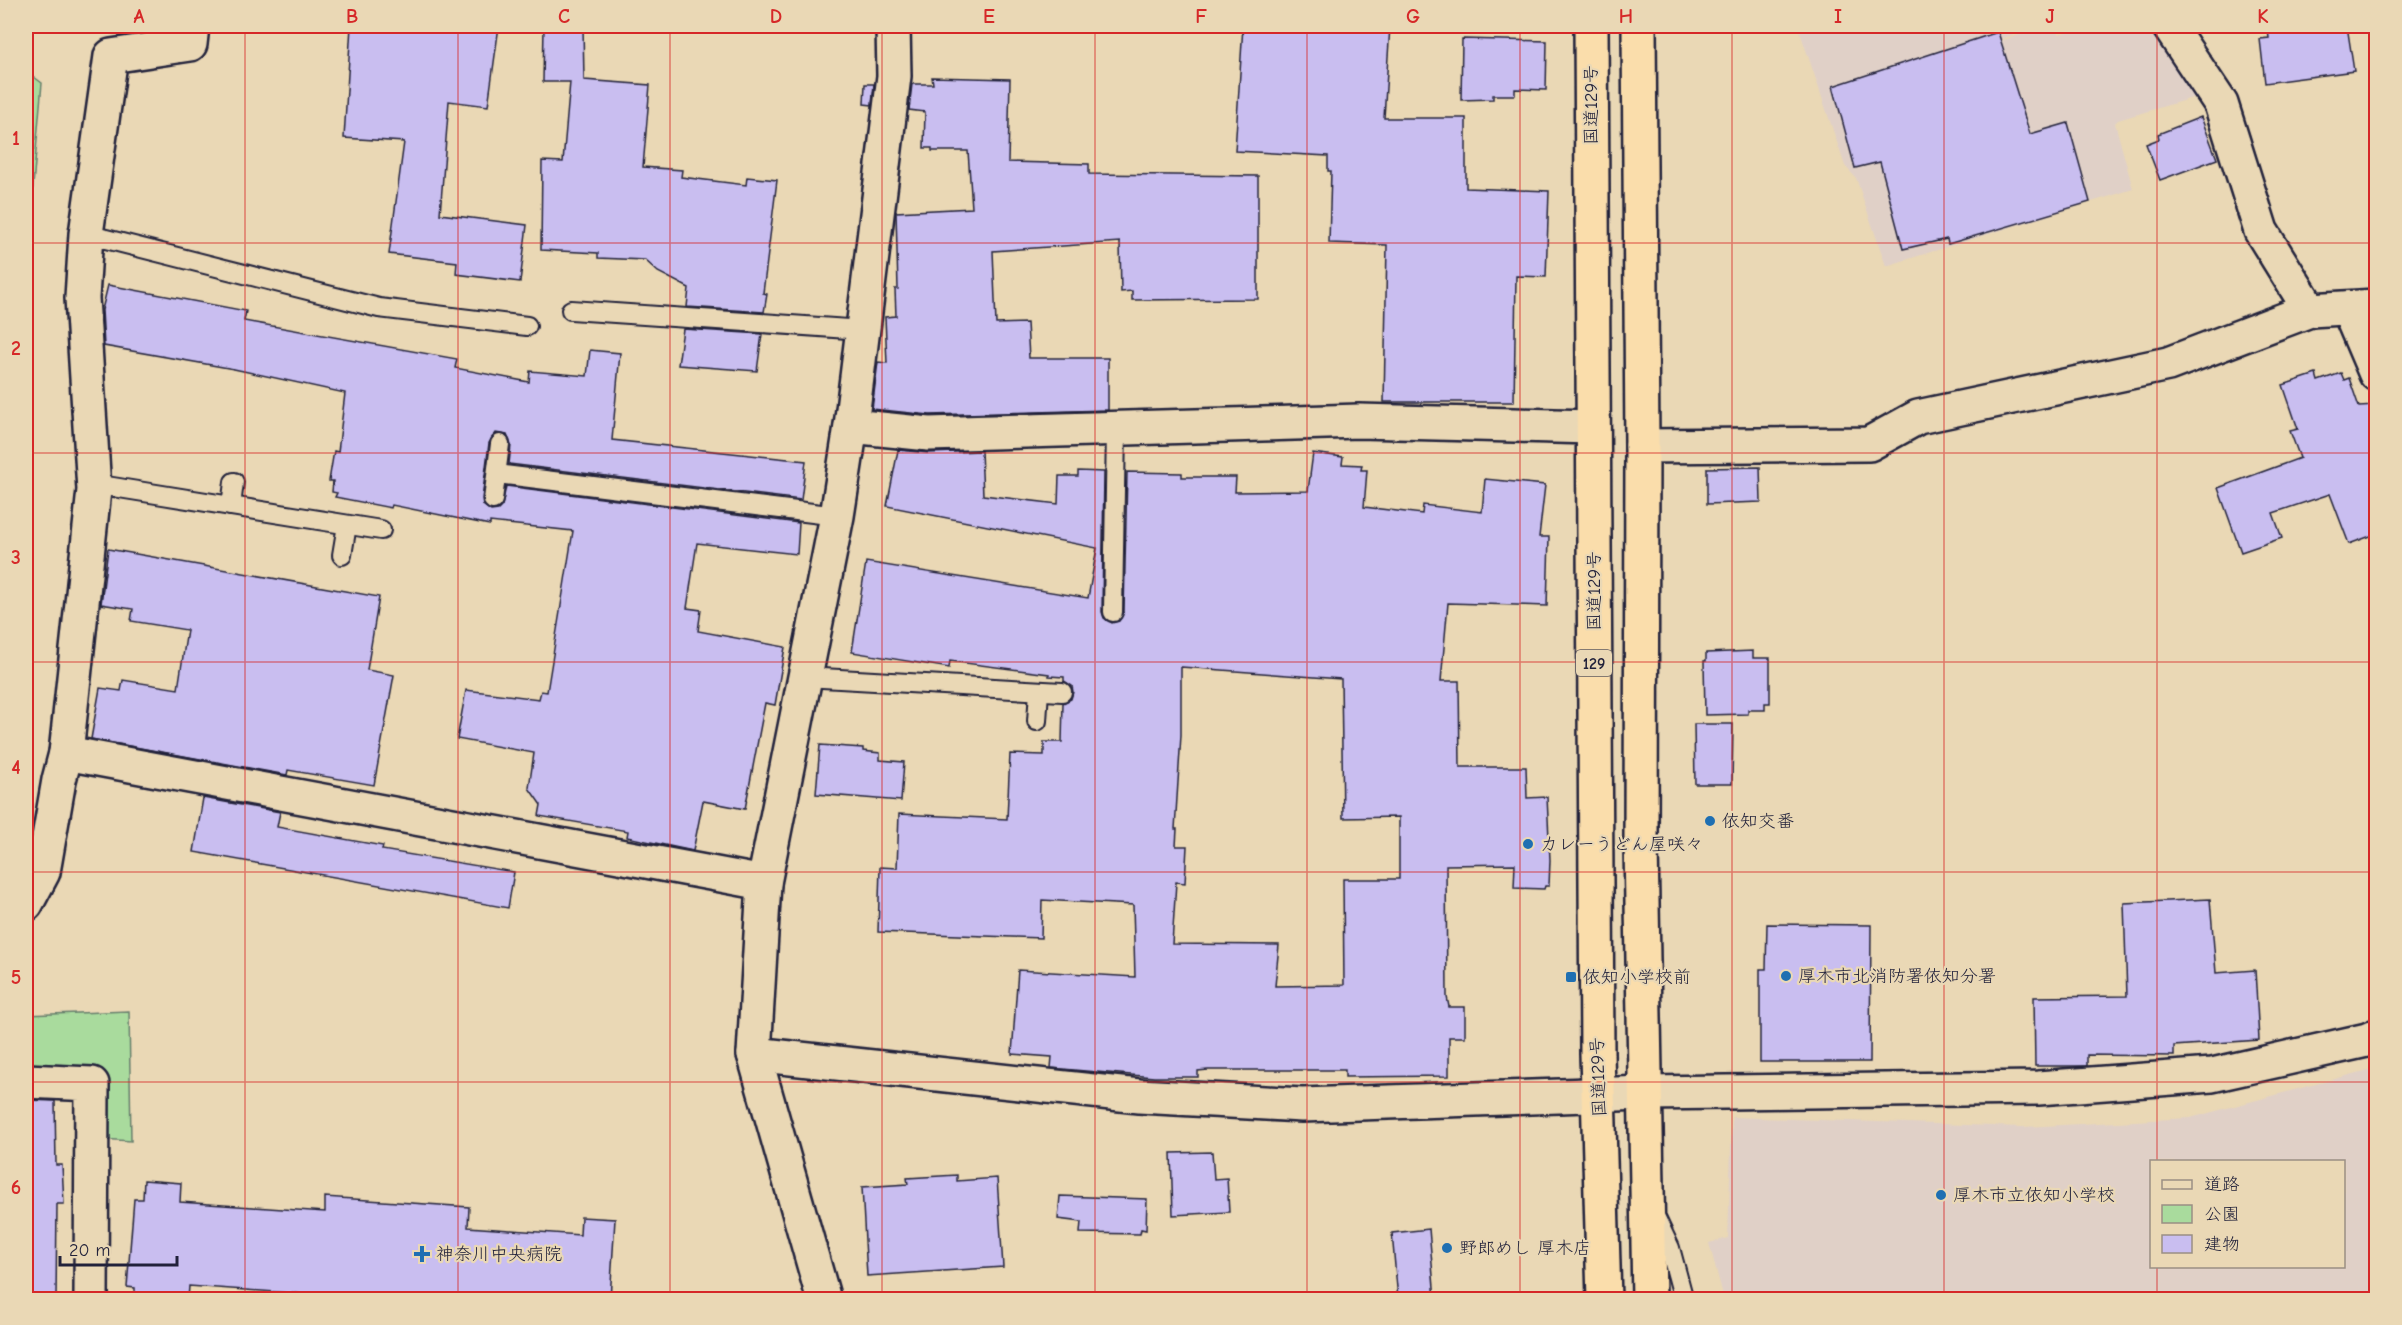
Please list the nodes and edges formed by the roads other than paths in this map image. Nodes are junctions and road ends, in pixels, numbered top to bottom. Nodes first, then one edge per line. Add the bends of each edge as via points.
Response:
1 (192, 26) edge
2 (893, 26) edge
3 (1591, 26) edge
4 (1639, 26) edge
5 (2169, 26) edge
6 (86, 234) junction
7 (2362, 307) edge
8 (571, 310) dead end
9 (2310, 310) junction
10 (527, 326) dead end
11 (862, 330) junction
12 (2376, 374) edge
13 (851, 426) junction
14 (1592, 427) junction
15 (1116, 429) junction
16 (500, 444) dead end
17 (1642, 446) junction
18 (497, 474) junction
19 (234, 482) dead end
20 (94, 484) junction
21 (493, 500) dead end
22 (231, 506) junction
23 (837, 516) junction
24 (346, 525) junction
25 (381, 530) dead end
26 (342, 555) dead end
27 (1113, 612) dead end
28 (805, 677) junction
29 (1039, 691) junction
30 (1062, 692) dead end
31 (1037, 721) dead end
32 (66, 753) junction
33 (764, 883) junction
34 (26, 904) edge
35 (2376, 1036) edge
36 (754, 1054) junction
37 (26, 1081) edge
38 (1645, 1093) junction
39 (1598, 1095) junction
40 (1648, 1199) junction
41 (91, 1299) edge
42 (824, 1299) edge
43 (1604, 1299) edge
44 (1649, 1299) edge
45 (1684, 1299) edge

1 - 6 street via 190,44 111,56
2 - 11 street via 894,76
3 - 14 highway, 国道129号 / 129
4 - 17 highway
5 - 9 street via 2221,104 2261,231
6 - 10 lane via 379,308
6 - 20 street via 82,298
7 - 9 street
7 - 12 street
8 - 11 lane
9 - 17 street via 2168,364 1918,417 1869,444
11 - 13 street
13 - 15 street via 929,434
13 - 23 street
14 - 15 street via 1359,421
14 - 39 highway, 国道129号 / 129
15 - 27 lane
16 - 18 lane
17 - 38 highway
18 - 21 lane
18 - 23 lane
19 - 22 lane
20 - 22 lane
20 - 32 street
22 - 24 lane
23 - 28 street
24 - 25 lane
24 - 26 lane
28 - 29 lane
28 - 33 street
29 - 30 lane
29 - 31 lane
32 - 33 street
32 - 34 street via 43,873
33 - 36 street
35 - 38 street via 2212,1075 2038,1088
36 - 39 street via 1139,1096 1302,1105
36 - 42 street
37 - 41 street via 92,1084
38 - 39 street
38 - 40 highway
39 - 43 highway, 国道129号 / 129
40 - 44 highway
40 - 45 lane via 1670,1248

